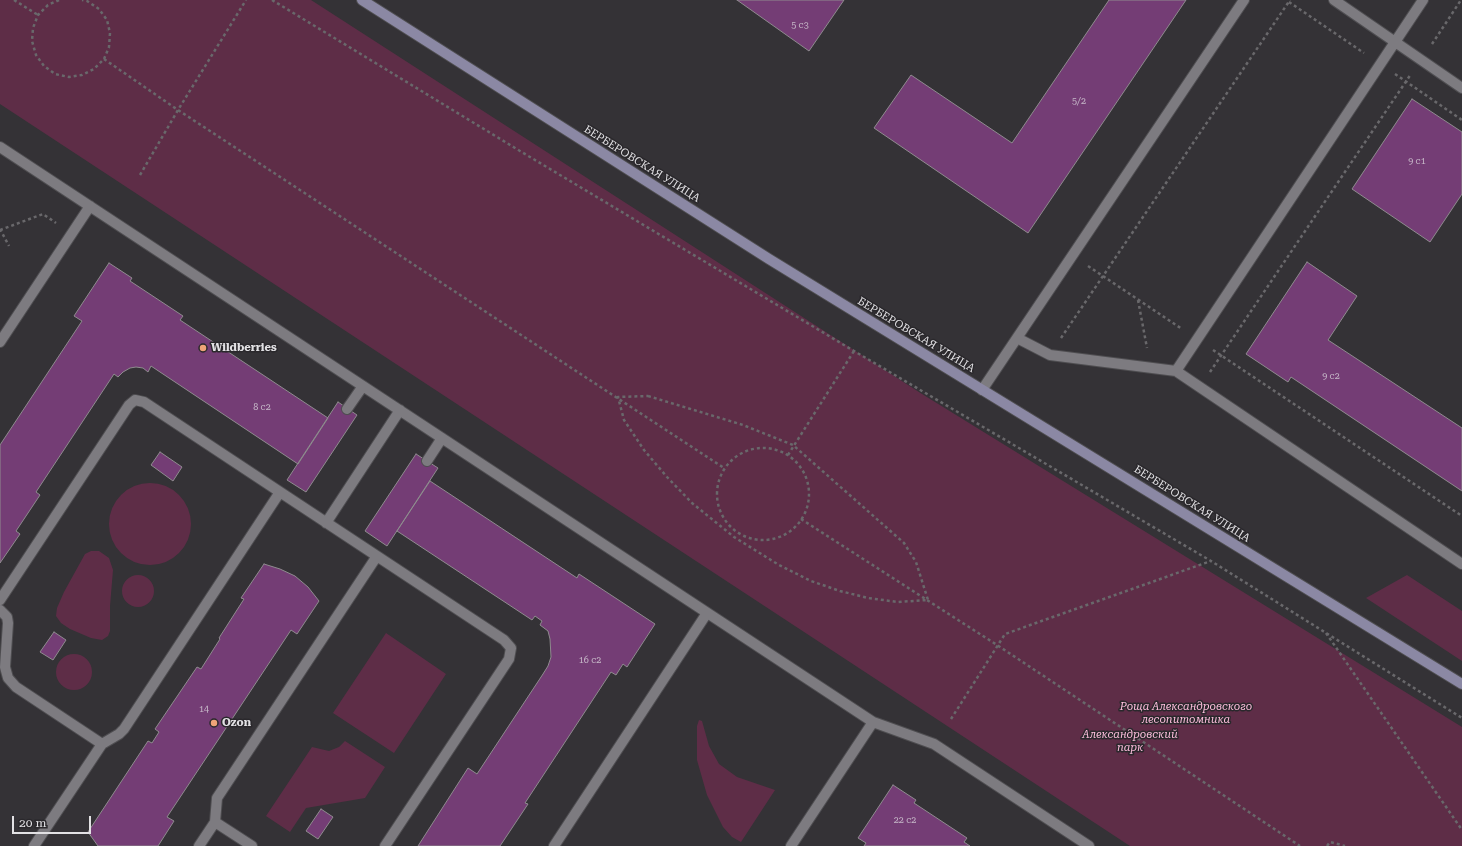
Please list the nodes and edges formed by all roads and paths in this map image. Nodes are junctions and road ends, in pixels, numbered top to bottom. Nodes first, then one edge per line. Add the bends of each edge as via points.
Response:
1 (14, 0) edge
2 (59, 0) edge
3 (82, 0) edge
4 (246, 0) edge
5 (272, 0) edge
6 (362, 0) edge
7 (1244, 0) edge
8 (1290, 0) edge
9 (1334, 0) edge
10 (1423, 0) edge
11 (1461, 0) edge
12 (38, 15) junction
13 (1395, 42) junction
14 (104, 59) junction
15 (1421, 60) junction
16 (1462, 88) edge
17 (178, 110) junction
18 (0, 146) edge
19 (140, 175) dead end
20 (90, 206) junction
21 (0, 229) edge
22 (72, 233) junction
23 (9, 246) dead end
24 (1073, 256) junction
25 (1103, 276) junction
26 (1138, 299) junction
27 (1017, 338) junction
28 (1197, 339) junction
29 (0, 342) edge
30 (854, 351) junction
31 (1050, 355) junction
32 (1221, 355) junction
33 (1151, 368) junction
34 (1176, 371) junction
35 (363, 386) junction
36 (1199, 387) junction
37 (982, 390) junction
38 (618, 397) junction
39 (348, 409) dead end
40 (400, 410) junction
41 (442, 438) junction
42 (793, 445) junction
43 (788, 455) junction
44 (427, 461) dead end
45 (724, 468) junction
46 (280, 492) junction
47 (1462, 516) edge
48 (802, 519) junction
49 (326, 523) junction
50 (737, 532) junction
51 (734, 537) junction
52 (377, 556) junction
53 (1211, 561) junction
54 (1462, 564) edge
55 (0, 600) edge
56 (928, 600) junction
57 (0, 610) edge
58 (707, 613) junction
59 (1325, 632) junction
60 (997, 645) junction
61 (1462, 684) edge
62 (1462, 718) edge
63 (951, 719) dead end
64 (873, 722) junction
65 (102, 744) junction
66 (215, 822) junction
67 (1462, 830) edge
68 (34, 846) edge
69 (199, 846) edge
70 (252, 846) edge
71 (385, 846) edge
72 (554, 846) edge
73 (791, 846) edge
74 (1089, 846) edge
75 (1300, 846) edge
76 (1327, 846) edge
77 (1345, 846) edge

1 - 12 path
2 - 12 path via 48,5
3 - 14 path via 99,9 107,20 110,47
4 - 17 path
5 - 30 path
6 - 37 street, БЕРБЕРОВСКАЯ УЛИЦА via 763,255
7 - 24 lane
8 - 25 path
9 - 13 lane
10 - 13 lane
11 - 15 path
12 - 14 path via 32,41 36,55 44,66 55,74 68,77 82,75 94,69
13 - 15 lane
13 - 28 lane
14 - 17 path
15 - 16 lane
15 - 32 path
17 - 19 path
17 - 38 path
18 - 20 lane
20 - 22 lane
20 - 35 lane
21 - 22 path via 43,214
21 - 23 path
22 - 29 lane
24 - 25 path
24 - 27 lane
25 - 26 path
25 - 31 path
26 - 28 path
26 - 33 path
27 - 31 lane
27 - 37 lane
28 - 32 path
28 - 34 lane
30 - 42 path
30 - 53 path
31 - 33 lane
32 - 36 path
32 - 47 path
33 - 34 lane
34 - 36 lane
35 - 39 lane
35 - 40 lane
36 - 54 lane
37 - 61 street, БЕРБЕРОВСКАЯ УЛИЦА
38 - 42 path via 648,396 743,425
38 - 45 path
38 - 51 path via 624,420 644,450 692,503
40 - 41 lane
40 - 49 lane
41 - 44 lane
41 - 58 lane
42 - 43 path
42 - 56 path via 904,543 916,562
43 - 45 path via 767,448 755,448 743,452
43 - 48 path via 800,466 806,478 809,492
45 - 50 path via 718,481 720,510 726,522
46 - 49 lane
46 - 55 lane via 144,402 135,400 129,405
46 - 65 lane via 124,729
48 - 50 path via 784,535 772,539 760,540
48 - 56 path
49 - 52 lane
50 - 51 path
51 - 56 path via 779,565 811,581 840,591 898,602
52 - 66 lane via 217,798
52 - 71 lane via 504,640 511,648 509,659
53 - 59 path
53 - 60 path via 1006,634
56 - 60 path
57 - 65 lane via 8,623 5,667 8,678 16,687
58 - 64 lane
58 - 72 lane
59 - 62 path
59 - 67 path
60 - 63 path
60 - 75 path
64 - 73 lane
64 - 74 lane via 934,744
65 - 68 lane
66 - 69 lane
66 - 70 lane
76 - 77 path via 1330,842

